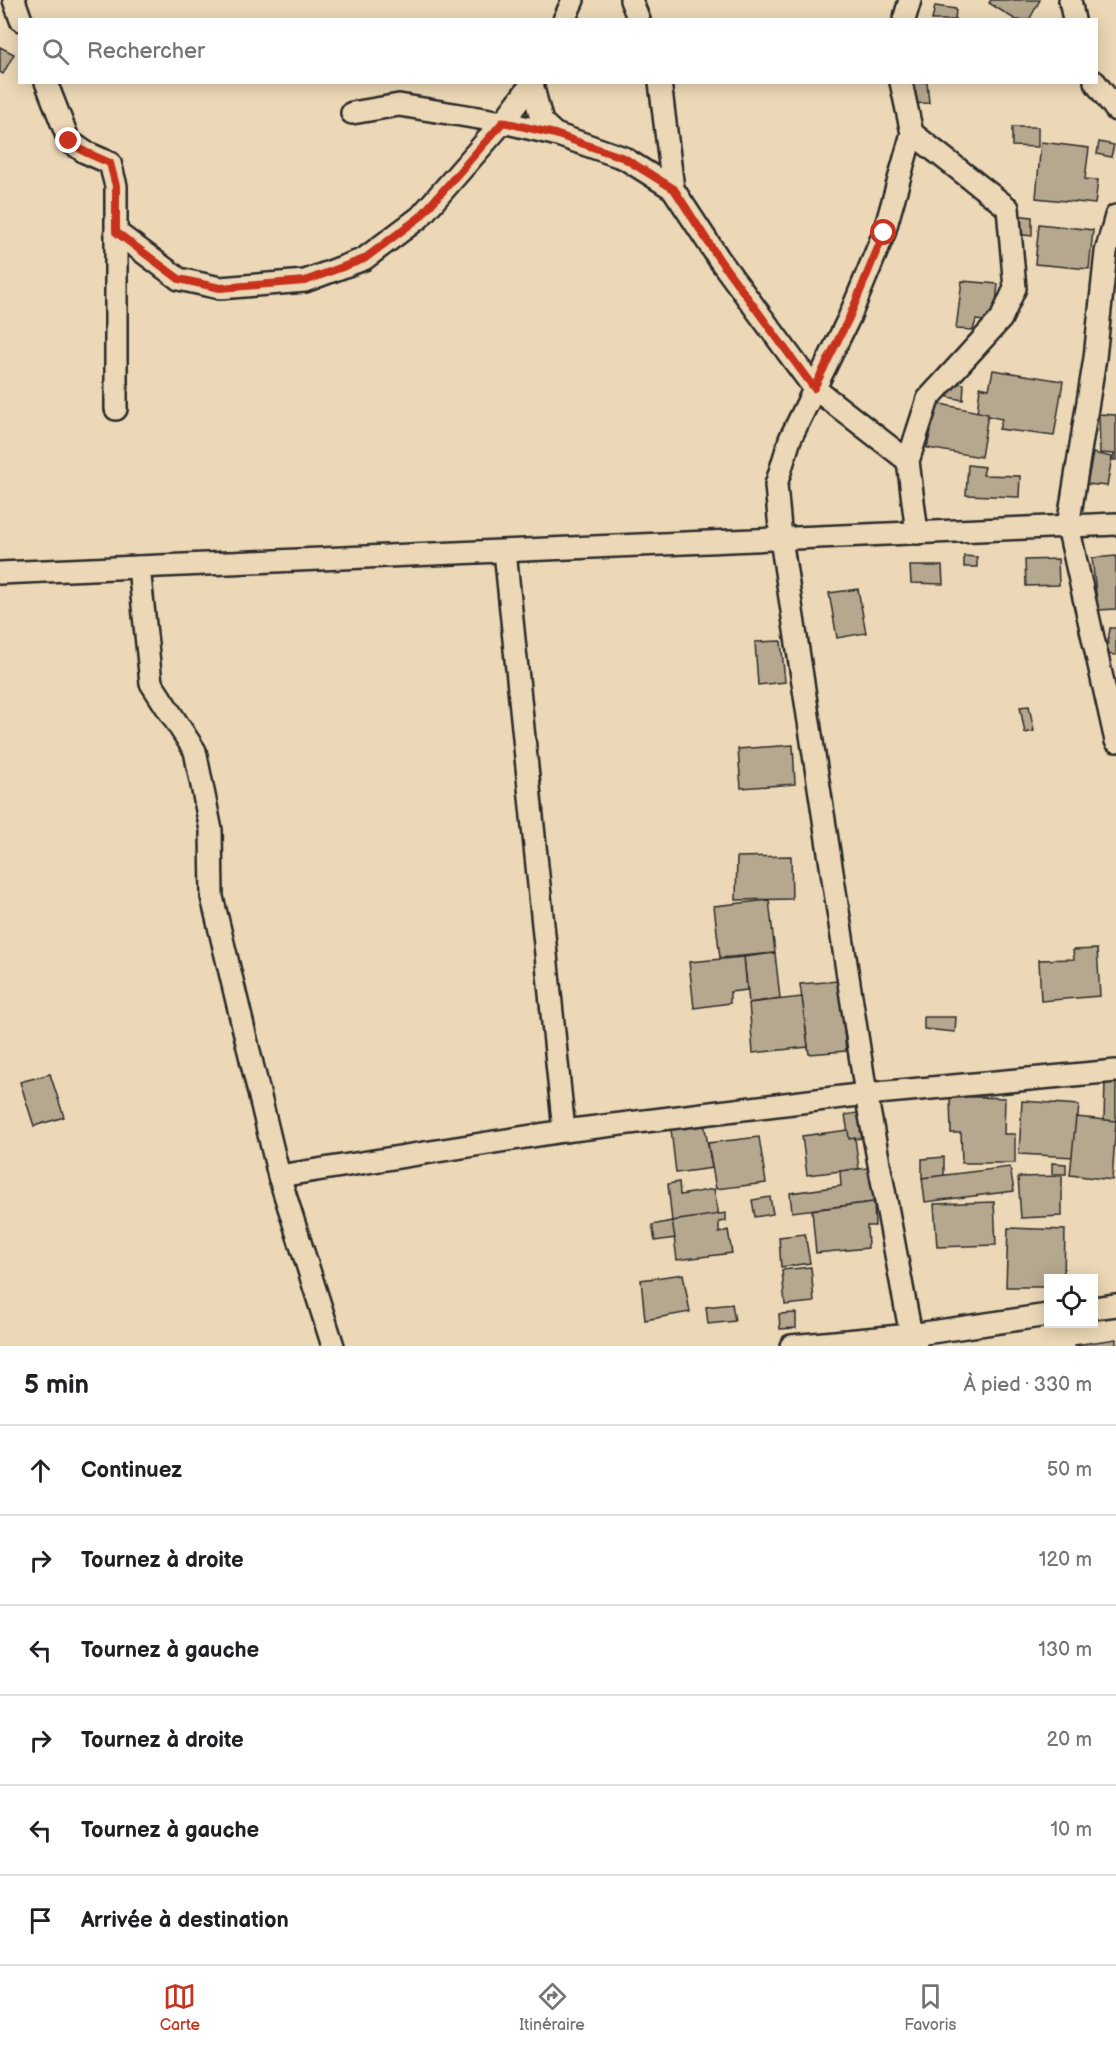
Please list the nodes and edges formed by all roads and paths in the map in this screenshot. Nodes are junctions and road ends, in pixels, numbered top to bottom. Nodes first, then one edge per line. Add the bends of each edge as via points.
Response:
1 (14, 0) edge
2 (573, 0) edge
3 (631, 0) edge
4 (910, 0) edge
5 (1070, 0) edge
6 (20, 18) edge
7 (565, 18) edge
8 (638, 18) edge
9 (905, 18) edge
10 (1074, 18) edge
11 (47, 84) edge
12 (532, 84) edge
13 (533, 84) edge
14 (660, 84) edge
15 (901, 84) edge
16 (1096, 84) edge
17 (1116, 110) edge
18 (352, 114) dead end
19 (503, 122) junction
20 (912, 133) junction
21 (555, 134) junction
22 (674, 189) junction
23 (1116, 216) edge
24 (116, 232) junction
25 (814, 388) junction
26 (116, 409) dead end
27 (908, 461) junction
28 (1116, 524) edge
29 (1068, 526) junction
30 (917, 532) junction
31 (781, 539) junction
32 (505, 551) junction
33 (139, 567) junction
34 (0, 573) edge
35 (1116, 741) edge
36 (1116, 1071) edge
37 (866, 1094) junction
38 (564, 1131) junction
39 (279, 1176) junction
40 (1116, 1305) edge
41 (1098, 1307) edge
42 (1044, 1316) edge
43 (914, 1340) edge
44 (333, 1346) edge
45 (791, 1346) edge

1 - 6 street
2 - 7 street
3 - 8 street
4 - 9 street
5 - 10 street
11 - 24 street via 69,141 110,163 116,186
12 - 19 street
13 - 21 street via 542,122
14 - 22 street
15 - 20 street
16 - 17 street
18 - 19 street via 399,105
19 - 21 street
19 - 24 street via 420,217 364,259 305,281 220,288 179,279
20 - 25 street via 884,233 849,318
20 - 27 street via 1008,208 1015,288 1001,319 927,399
21 - 22 street via 624,158
22 - 25 street via 719,259
23 - 29 street via 1106,252 1095,358
24 - 26 street
25 - 27 street
25 - 31 street via 789,439 776,485
27 - 30 street
28 - 29 street
29 - 30 street
29 - 35 street
30 - 31 street
31 - 32 street
31 - 37 street
32 - 33 street
32 - 38 street
33 - 34 street
33 - 39 street via 152,682 195,751 211,830 212,897
36 - 37 street
37 - 38 street
37 - 43 street
38 - 39 street
39 - 44 street
40 - 41 street
42 - 43 street
43 - 45 street

